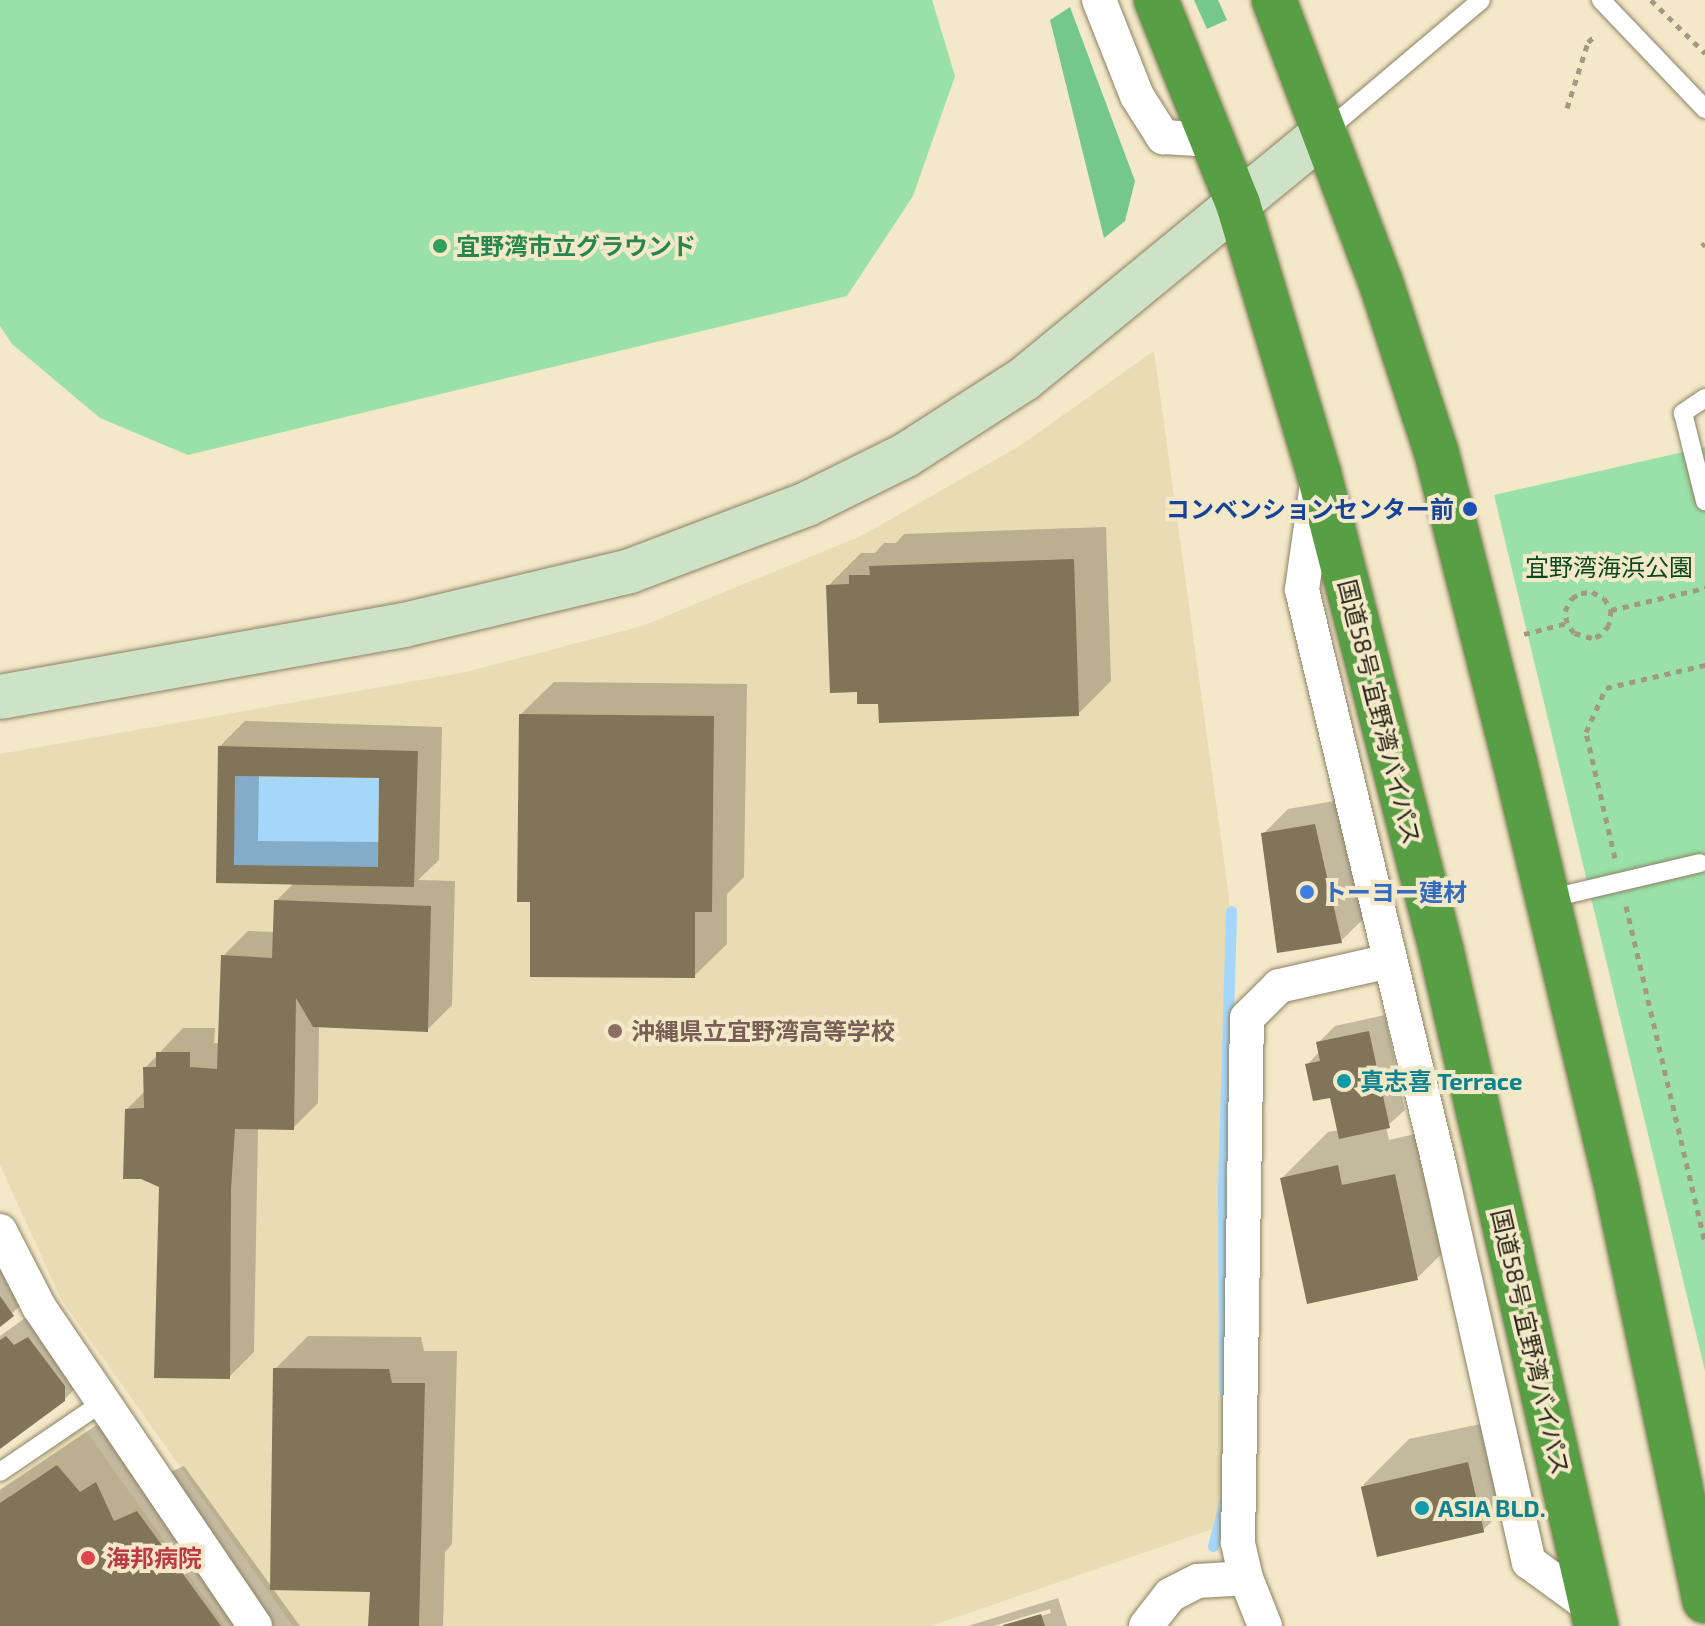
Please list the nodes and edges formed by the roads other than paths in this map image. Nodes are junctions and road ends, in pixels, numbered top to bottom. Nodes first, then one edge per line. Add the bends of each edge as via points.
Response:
1 (1099, 0) edge
2 (1156, 0) edge
3 (1274, 0) edge
4 (1481, 0) edge
5 (1601, 0) edge
6 (1705, 109) edge
7 (1325, 132) junction
8 (1214, 140) junction
9 (1238, 204) junction
10 (1705, 398) edge
11 (1319, 474) junction
12 (1705, 501) edge
13 (0, 697) edge
14 (1700, 863) dead end
15 (1548, 899) junction
16 (1390, 961) junction
17 (0, 1231) edge
18 (103, 1402) junction
19 (0, 1472) edge
20 (1246, 1578) junction
21 (1705, 1601) edge
22 (1594, 1617) edge
23 (255, 1626) edge
24 (1146, 1626) edge
25 (1265, 1626) edge

1 - 8 street via 1137,96 1163,137
2 - 8 highway, 国道58号 宜野湾バイパス
3 - 7 highway
4 - 7 lane
5 - 6 lane
7 - 9 street
7 - 15 highway via 1436,451
8 - 9 highway, 国道58号 宜野湾バイパス
9 - 11 highway, 国道58号 宜野湾バイパス
9 - 13 street via 1024,379 906,455 807,504 600,579 404,625
10 - 12 lane via 1683,413
11 - 16 street via 1302,590
11 - 22 highway, 国道58号 宜野湾バイパス via 1441,949
14 - 15 lane
15 - 21 highway via 1618,1193
16 - 20 street via 1279,986 1247,1018 1238,1542
16 - 22 street via 1529,1562
17 - 18 street via 39,1307
18 - 19 lane
18 - 23 street
20 - 24 street via 1198,1581 1170,1595
20 - 25 street

